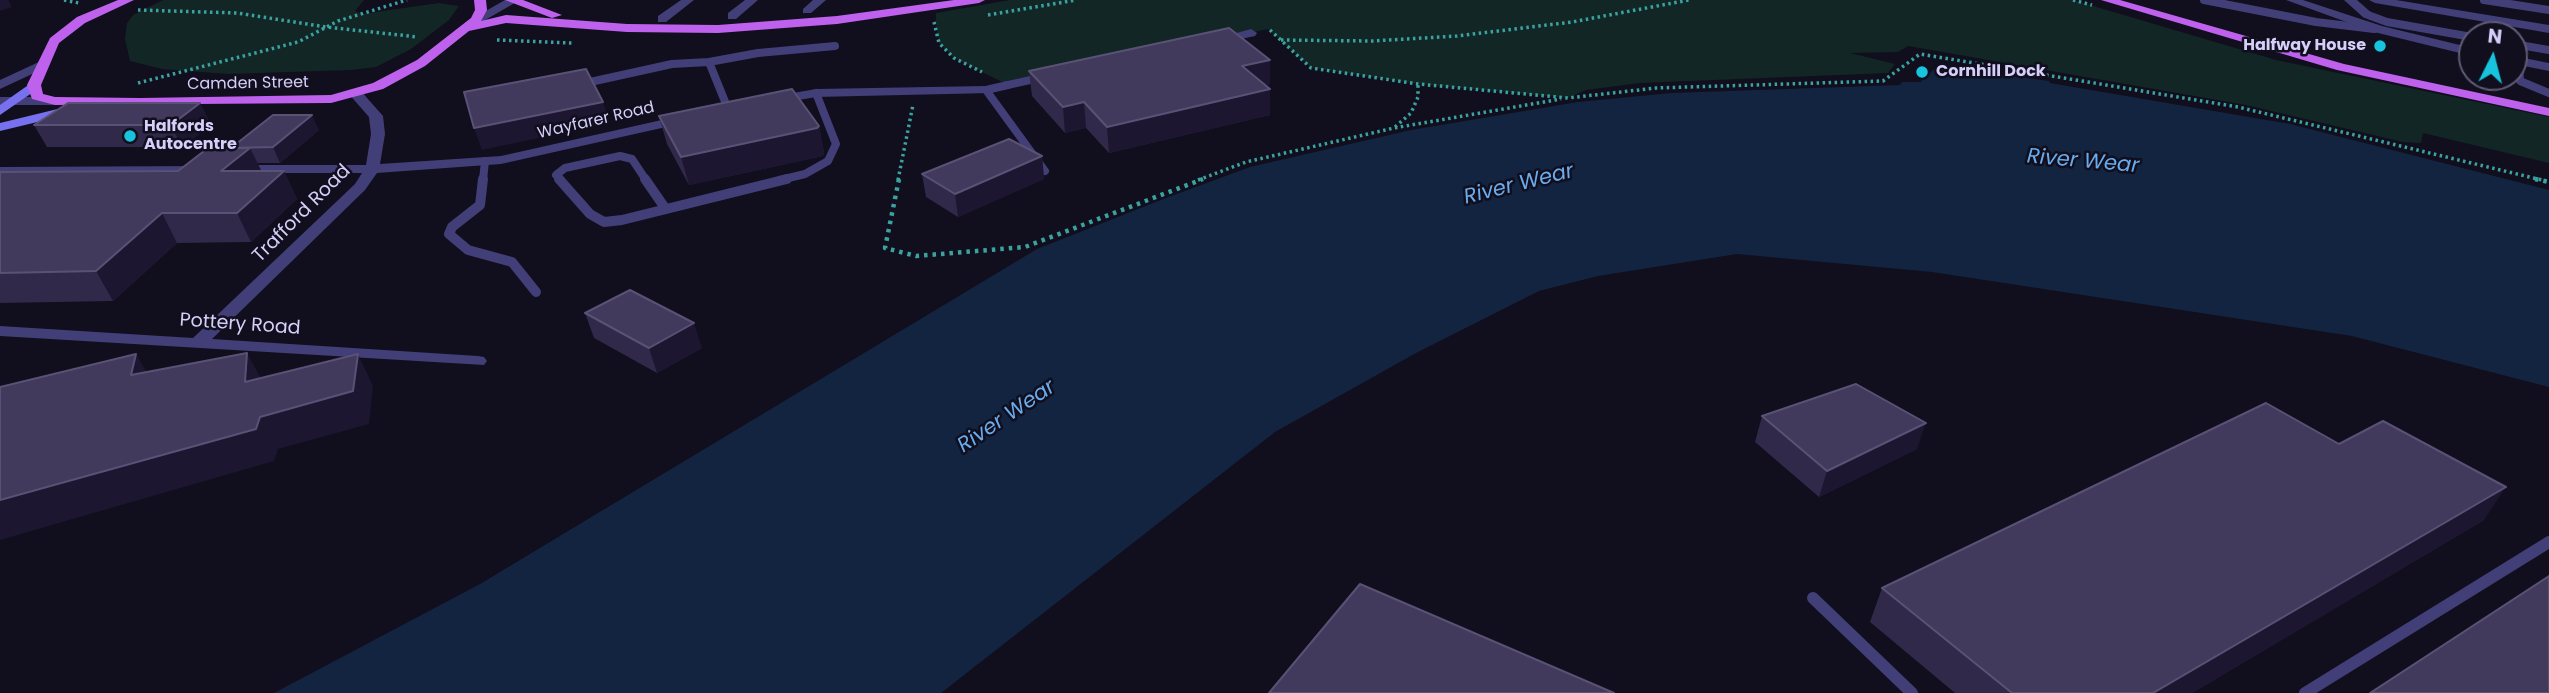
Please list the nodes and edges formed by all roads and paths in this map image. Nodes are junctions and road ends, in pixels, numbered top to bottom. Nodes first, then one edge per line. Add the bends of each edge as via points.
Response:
1 (407, 0) edge
2 (480, 0) edge
3 (512, 0) edge
4 (688, 0) edge
5 (752, 0) edge
6 (820, 0) edge
7 (979, 0) edge
8 (1076, 0) edge
9 (1689, 0) edge
10 (2107, 0) edge
11 (2204, 0) edge
12 (2292, 0) edge
13 (2350, 0) edge
14 (2375, 0) edge
15 (2484, 0) edge
16 (124, 3) edge
17 (2245, 4) edge
18 (2549, 10) edge
19 (807, 11) dead end
20 (2368, 15) joint
21 (732, 16) dead end
22 (982, 16) dead end
23 (662, 19) dead end
24 (476, 20) junction
25 (590, 24) junction
26 (326, 27) junction
27 (2378, 29) junction
28 (2549, 29) edge
29 (460, 32) junction
30 (1251, 33) joint
31 (2458, 35) edge
32 (418, 37) dead end
33 (1281, 40) junction
34 (1197, 44) edge
35 (835, 46) dead end
36 (2528, 46) edge
37 (2458, 49) edge
38 (2549, 50) edge
39 (709, 62) junction
40 (2528, 63) edge
41 (41, 65) junction
42 (2549, 67) edge
43 (1062, 74) edge
44 (1418, 84) junction
45 (2528, 84) edge
46 (0, 85) edge
47 (34, 85) junction
48 (576, 85) edge
49 (1008, 85) joint
50 (129, 86) dead end
51 (916, 90) junction
52 (986, 90) junction
53 (355, 93) junction
54 (816, 93) junction
55 (2549, 93) edge
56 (1567, 98) junction
57 (0, 101) edge
58 (15, 101) junction
59 (55, 101) junction
60 (140, 102) junction
61 (762, 102) edge
62 (734, 108) joint
63 (0, 111) edge
64 (2549, 112) edge
65 (0, 127) edge
66 (1395, 128) junction
67 (485, 161) junction
68 (372, 169) junction
69 (1045, 171) dead end
70 (0, 172) edge
71 (2549, 182) edge
72 (665, 208) junction
73 (536, 292) dead end
74 (0, 331) edge
75 (197, 344) junction
76 (478, 361) dead end
77 (2549, 542) edge
78 (1813, 598) dead end
79 (1912, 693) edge
80 (2305, 693) edge

1 - 26 path
2 - 24 main road
3 - 24 street
3 - 25 main road
4 - 23 street
5 - 21 street
6 - 19 street
7 - 25 main road via 730,29
8 - 22 path
9 - 33 path via 1572,22 1457,36
10 - 64 main road via 2342,67
11 - 17 lane
12 - 27 street
13 - 20 street
14 - 28 street
15 - 18 lane
16 - 26 path
16 - 41 main road via 65,31
17 - 27 lane via 2316,22
20 - 31 lane
24 - 29 main road, Camden Street
25 - 29 main road via 506,19
26 - 32 path
26 - 50 path via 268,51
27 - 37 street
29 - 53 main road, Camden Street via 410,70
30 - 33 path via 1268,29
30 - 34 street
33 - 44 path via 1311,68
35 - 39 lane
36 - 38 lane
39 - 48 lane via 671,64
39 - 62 lane
40 - 42 street
41 - 46 street
41 - 47 main road
43 - 49 street
44 - 56 path
44 - 66 path via 1410,113
45 - 55 lane
47 - 58 main road
47 - 59 main road via 37,96
49 - 52 lane
51 - 52 street
51 - 54 street
51 - 66 path via 885,248 916,256 1025,247 1246,162
52 - 69 lane
53 - 60 main road, Camden Street via 309,101
53 - 68 street, Trafford Road via 376,116
54 - 61 street
54 - 72 lane via 836,144 819,168
56 - 66 path
56 - 71 path via 1656,88 1883,80 1920,54 2238,107
57 - 58 street
58 - 59 street
58 - 63 main road
59 - 60 main road, Camden Street
60 - 65 main road, Camden Street via 80,108
62 - 67 street, Wayfarer Road
67 - 68 street, Wayfarer Road
67 - 73 lane via 480,205 449,234 468,250 512,262
68 - 70 street, Wayfarer Road
68 - 75 street, Trafford Road via 360,187
72 - 72 lane via 604,222 590,214 556,175 565,168 620,156 632,159
74 - 75 street, Pottery Road
75 - 76 street, Pottery Road
77 - 80 lane
78 - 79 lane

